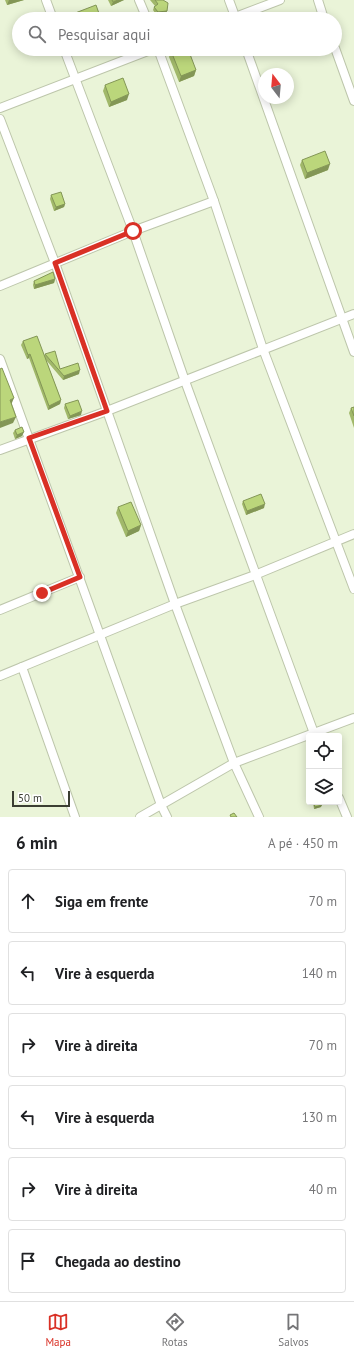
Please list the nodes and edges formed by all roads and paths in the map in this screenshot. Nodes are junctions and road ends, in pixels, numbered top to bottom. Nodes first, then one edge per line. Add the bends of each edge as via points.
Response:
1 (46, 0) edge
2 (139, 0) edge
3 (229, 0) edge
4 (280, 0) edge
5 (318, 0) edge
6 (50, 12) edge
7 (143, 12) edge
8 (232, 12) edge
9 (249, 12) edge
10 (322, 12) edge
11 (67, 56) edge
12 (134, 56) edge
13 (161, 56) edge
14 (248, 56) edge
15 (338, 56) edge
16 (75, 78) junction
17 (354, 101) edge
18 (0, 108) edge
19 (0, 119) edge
20 (214, 201) junction
21 (133, 231) junction
22 (55, 263) junction
23 (0, 286) edge
24 (354, 314) edge
25 (341, 319) junction
26 (263, 349) junction
27 (354, 352) edge
28 (0, 359) edge
29 (185, 381) junction
30 (107, 411) junction
31 (29, 438) junction
32 (0, 450) edge
33 (354, 534) edge
34 (337, 541) junction
35 (254, 575) junction
36 (80, 577) junction
37 (354, 589) edge
38 (175, 604) junction
39 (0, 610) edge
40 (100, 635) junction
41 (22, 667) junction
42 (0, 676) edge
43 (354, 718) edge
44 (313, 733) edge
45 (319, 733) edge
46 (306, 738) edge
47 (234, 763) junction
48 (161, 805) junction
49 (342, 805) edge
50 (74, 817) edge
51 (140, 817) edge
52 (167, 817) edge
53 (259, 817) edge
54 (347, 817) edge

1 - 6 street
2 - 7 street
3 - 8 street
4 - 9 street
5 - 10 street
11 - 16 street
12 - 16 street
13 - 20 street
14 - 25 street
15 - 17 street
16 - 18 street
16 - 21 street
19 - 22 street
20 - 21 street
20 - 26 street
21 - 22 street
21 - 29 street
22 - 23 street
22 - 30 street
24 - 25 street
25 - 26 street
25 - 27 street
26 - 29 street
26 - 34 street
28 - 31 street
29 - 30 street
29 - 35 street
30 - 31 street
30 - 38 street
31 - 32 street
31 - 36 street
33 - 34 street
34 - 35 street
34 - 37 street
35 - 38 street
35 - 44 street
36 - 39 street
36 - 40 street
38 - 40 street
38 - 47 street
40 - 41 street
40 - 48 street
41 - 42 street
41 - 50 street
43 - 45 street
46 - 47 street
47 - 48 street
47 - 53 street
48 - 51 street
48 - 52 street
49 - 54 street

